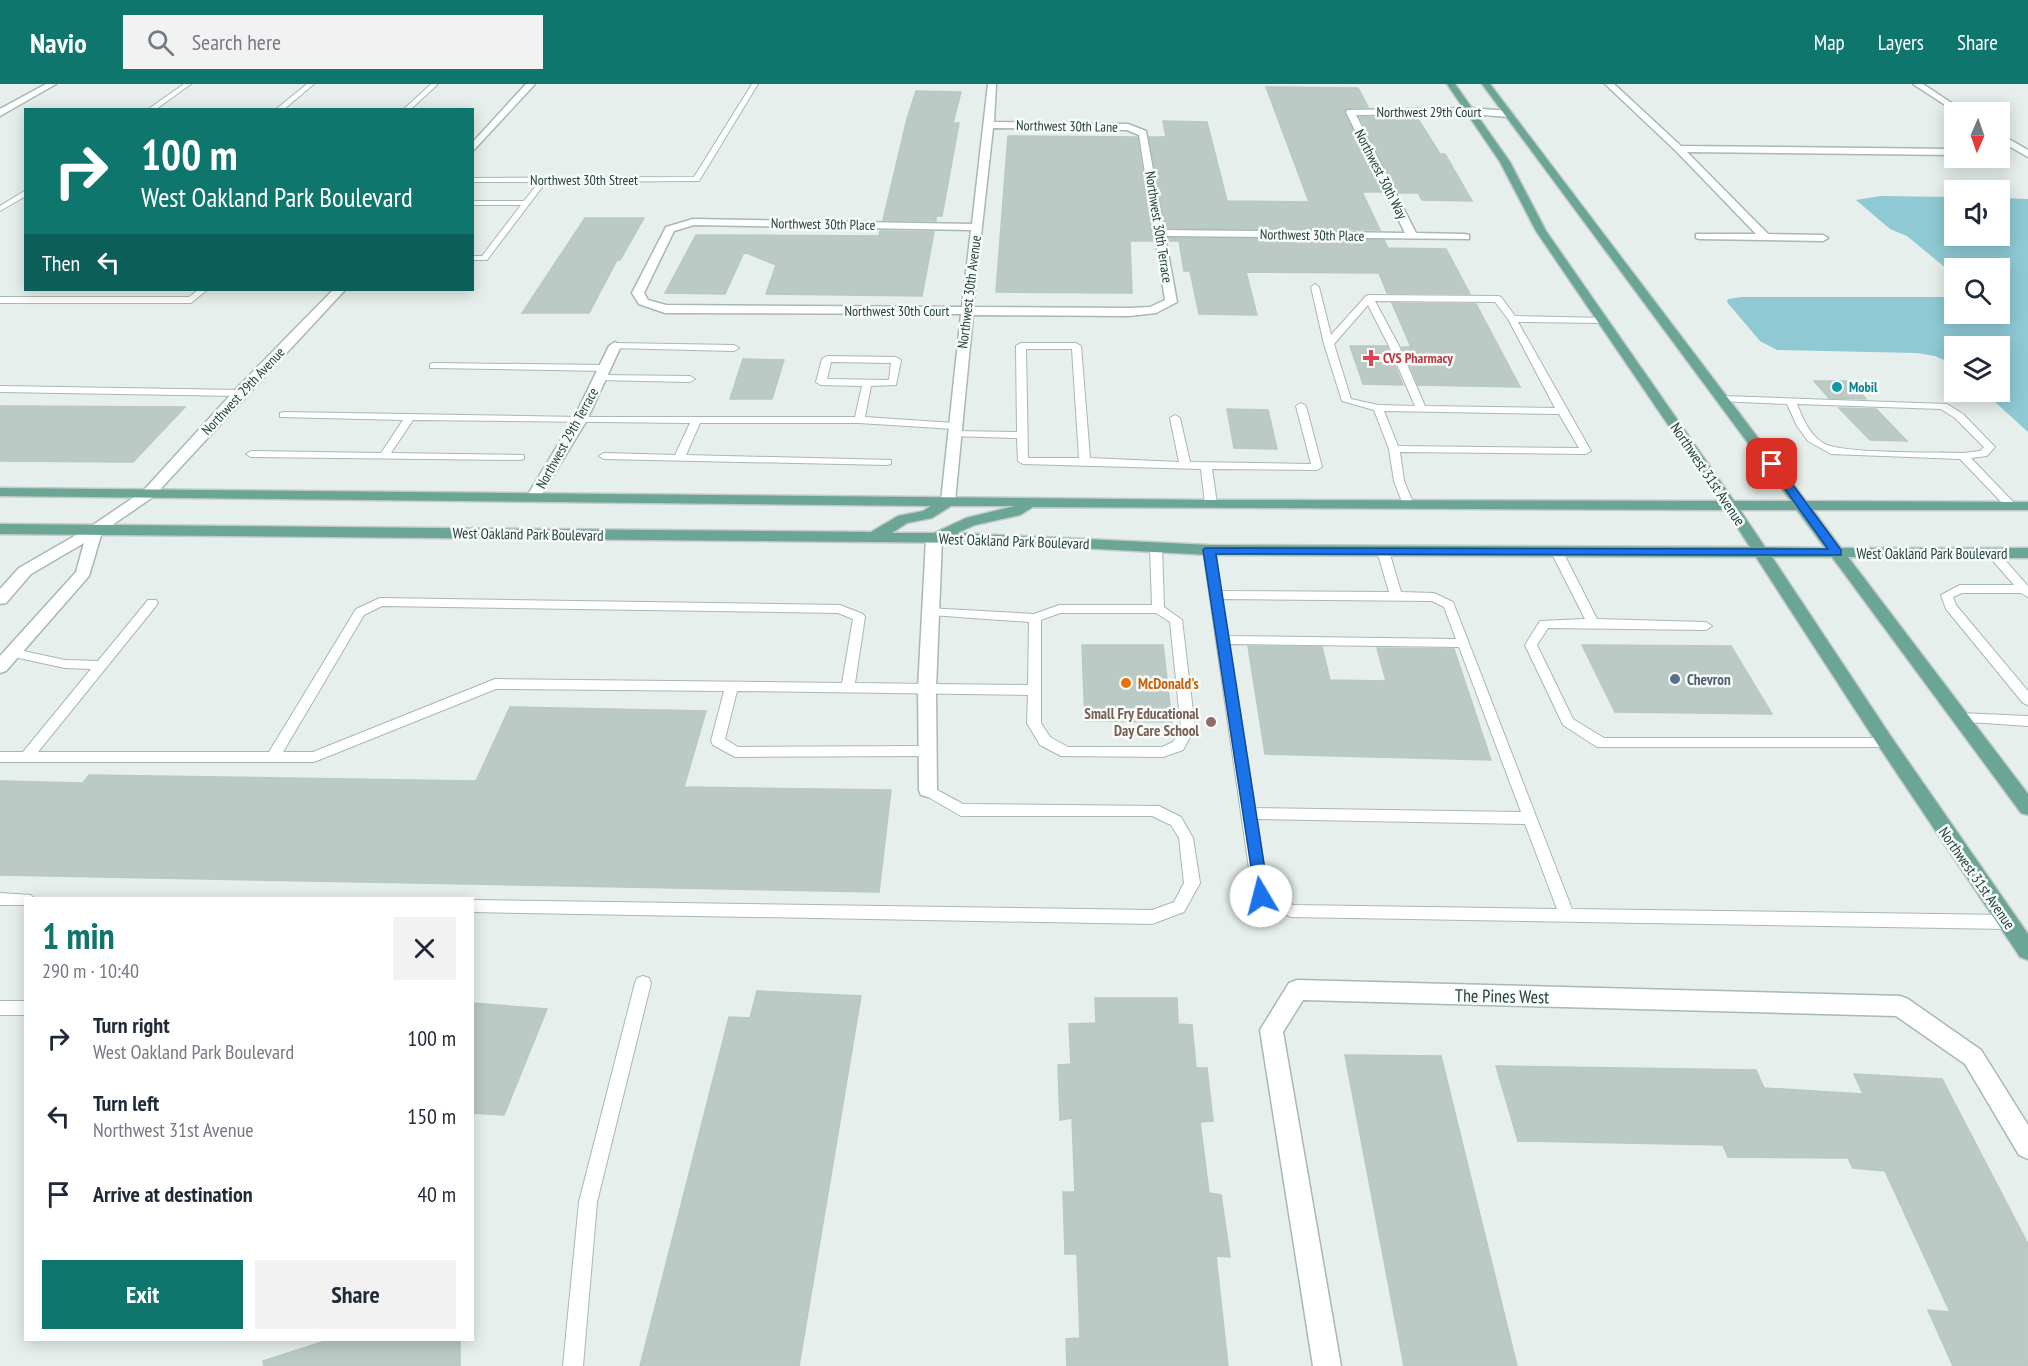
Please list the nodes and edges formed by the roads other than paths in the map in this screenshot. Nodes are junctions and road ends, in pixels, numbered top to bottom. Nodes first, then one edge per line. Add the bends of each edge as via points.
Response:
1 (52, 84) edge
2 (188, 84) edge
3 (312, 84) edge
4 (435, 84) edge
5 (531, 84) edge
6 (755, 84) edge
7 (992, 84) edge
8 (1451, 84) edge
9 (1486, 84) edge
10 (1609, 84) edge
11 (1917, 84) edge
12 (1945, 102) edge
13 (153, 108) edge
14 (281, 108) edge
15 (408, 108) edge
16 (1470, 111) junction
17 (1350, 112) joint
18 (0, 113) edge
19 (1509, 114) junction
20 (990, 125) junction
21 (1143, 133) joint
22 (2010, 143) edge
23 (474, 147) edge
24 (1679, 149) junction
25 (1944, 152) edge
26 (2010, 152) edge
27 (2027, 153) edge
28 (474, 180) edge
29 (544, 180) junction
30 (24, 193) edge
31 (474, 203) edge
32 (527, 203) junction
33 (0, 209) edge
34 (976, 227) junction
35 (1159, 233) junction
36 (1412, 236) junction
37 (1700, 236) dead end
38 (1465, 237) dead end
39 (1765, 237) junction
40 (1823, 238) dead end
41 (474, 258) edge
42 (1315, 287) dead end
43 (40, 291) edge
44 (202, 291) edge
45 (338, 291) edge
46 (1369, 298) junction
47 (0, 300) edge
48 (27, 300) junction
49 (643, 302) joint
50 (1152, 310) joint
51 (967, 311) junction
52 (1512, 320) junction
53 (1602, 320) junction
54 (1329, 344) junction
55 (615, 346) joint
56 (734, 348) dead end
57 (433, 366) dead end
58 (603, 373) junction
59 (690, 379) dead end
60 (867, 383) junction
61 (0, 389) edge
62 (240, 393) junction
63 (1723, 399) junction
64 (1791, 401) junction
65 (1301, 406) dead end
66 (1378, 408) junction
67 (1421, 409) junction
68 (1562, 411) junction
69 (284, 415) dead end
70 (410, 417) junction
71 (1175, 418) dead end
72 (580, 420) junction
73 (696, 420) junction
74 (859, 420) junction
75 (954, 430) junction
76 (1022, 435) junction
77 (1394, 449) junction
78 (251, 454) dead end
79 (384, 456) junction
80 (604, 456) dead end
81 (1963, 456) junction
82 (520, 457) dead end
83 (679, 458) junction
84 (1085, 461) junction
85 (887, 462) dead end
86 (1185, 465) junction
87 (1206, 466) junction
88 (0, 492) edge
89 (148, 494) junction
90 (534, 496) junction
91 (948, 501) junction
92 (1036, 502) junction
93 (1211, 504) junction
94 (1802, 504) junction
95 (1408, 505) junction
96 (1730, 505) junction
97 (2011, 506) junction
98 (2028, 506) edge
99 (0, 530) edge
100 (95, 530) junction
101 (872, 538) junction
102 (934, 538) junction
103 (1156, 547) junction
104 (1209, 550) junction
105 (1383, 551) junction
106 (1760, 551) junction
107 (1557, 552) junction
108 (1837, 553) junction
109 (1992, 553) junction
110 (2028, 553) edge
111 (2026, 591) edge
112 (1215, 595) junction
113 (1396, 596) junction
114 (0, 599) edge
115 (152, 603) dead end
116 (1158, 609) junction
117 (931, 611) junction
118 (1035, 618) junction
119 (1593, 623) junction
120 (1706, 626) dead end
121 (1222, 640) junction
122 (1464, 643) junction
123 (14, 653) junction
124 (101, 665) junction
125 (0, 667) edge
126 (732, 687) junction
127 (848, 688) junction
128 (927, 689) junction
129 (1034, 690) junction
130 (2028, 700) edge
131 (1960, 718) junction
132 (2028, 721) edge
133 (1886, 743) junction
134 (928, 751) junction
135 (0, 756) edge
136 (27, 756) junction
137 (273, 757) junction
138 (928, 790) joint
139 (2028, 808) edge
140 (1249, 813) junction
141 (1530, 818) junction
142 (0, 899) edge
143 (24, 899) edge
144 (474, 906) edge
145 (1567, 915) junction
146 (2007, 922) junction
147 (2028, 951) edge
148 (643, 983) dead end
149 (0, 1008) edge
150 (24, 1008) edge
151 (2028, 1147) edge
152 (573, 1366) edge
153 (1328, 1366) edge

1 - 18 street
2 - 13 lane
3 - 14 lane
4 - 15 lane
5 - 23 street
6 - 29 lane, Northwest 30th Street via 696,179
7 - 20 street, Northwest 30th Avenue
8 - 16 main road, Northwest 31st Avenue
9 - 19 main road
10 - 24 street
11 - 12 street
16 - 17 street, Northwest 29th Court
16 - 19 street, Northwest 29th Court
16 - 53 main road, Northwest 31st Avenue via 1505,162 1540,231
17 - 36 street, Northwest 30th Way
19 - 63 main road
20 - 21 street, Northwest 30th Lane via 1128,127
20 - 34 street, Northwest 30th Avenue
21 - 35 street, Northwest 30th Terrace
22 - 27 street
24 - 25 street
24 - 39 street
26 - 27 street
28 - 29 lane, Northwest 30th Street
29 - 32 lane
30 - 33 lane
31 - 32 lane
32 - 41 lane via 484,258
34 - 49 street, Northwest 30th Place via 693,222 670,229 638,293
34 - 51 street, Northwest 30th Avenue
35 - 36 street, Northwest 30th Place
35 - 50 street, Northwest 30th Terrace via 1171,302
36 - 38 street, Northwest 30th Place
37 - 39 street
39 - 40 street
42 - 54 lane
43 - 48 lane
44 - 48 lane via 191,300
45 - 62 street, Northwest 29th Avenue
46 - 52 lane via 1498,299
46 - 54 lane
46 - 67 lane
47 - 48 lane
49 - 51 street, Northwest 30th Court via 665,309
50 - 51 street, Northwest 30th Court
51 - 75 street, Northwest 30th Avenue
52 - 53 lane
52 - 68 lane
53 - 96 main road, Northwest 31st Avenue
54 - 66 lane via 1347,401
55 - 56 lane
55 - 58 street, Northwest 29th Terrace
57 - 58 lane
58 - 59 lane
58 - 72 street, Northwest 29th Terrace
60 - 60 lane via 821,382 827,360 896,360 893,383
60 - 74 lane
61 - 62 lane
62 - 89 street, Northwest 29th Avenue
63 - 64 lane
63 - 94 main road
64 - 81 lane via 1814,444 1822,449
64 - 81 lane via 1943,406 1990,447 1983,454
65 - 87 lane via 1317,467
66 - 67 lane
66 - 77 lane
67 - 68 lane
68 - 77 lane via 1586,451
69 - 70 lane
70 - 72 lane
70 - 79 lane
71 - 86 lane
72 - 73 lane
72 - 90 street, Northwest 29th Terrace
73 - 74 lane
73 - 83 lane
74 - 75 lane
75 - 76 lane
75 - 91 street, Northwest 30th Avenue
76 - 84 lane via 1023,461
76 - 84 lane via 1021,346 1076,346
77 - 95 lane
78 - 79 lane
79 - 82 lane
80 - 83 lane
81 - 97 lane
83 - 85 lane
84 - 86 lane
86 - 87 lane
87 - 93 lane
88 - 89 main road
89 - 90 main road
89 - 100 street, Northwest 29th Avenue
90 - 91 main road
91 - 92 main road
91 - 101 main road via 927,515 903,519
92 - 93 main road
92 - 102 main road via 1015,512 971,521
93 - 95 main road
94 - 96 main road
94 - 97 main road
94 - 108 main road
95 - 96 main road
96 - 106 main road, Northwest 31st Avenue
97 - 98 main road
99 - 100 main road, West Oakland Park Boulevard
100 - 101 main road, West Oakland Park Boulevard
100 - 114 street, Northwest 29th Avenue via 25,571
100 - 123 street via 83,573
101 - 102 main road, West Oakland Park Boulevard
102 - 103 main road, West Oakland Park Boulevard
102 - 117 street
103 - 104 main road, West Oakland Park Boulevard
103 - 116 lane
104 - 105 main road, West Oakland Park Boulevard
104 - 112 lane
105 - 107 main road, West Oakland Park Boulevard
105 - 113 lane
106 - 107 main road, West Oakland Park Boulevard
106 - 108 main road, West Oakland Park Boulevard
106 - 133 main road, Northwest 31st Avenue
107 - 119 lane
108 - 109 main road, West Oakland Park Boulevard
108 - 131 main road
109 - 110 main road, West Oakland Park Boulevard
109 - 111 lane
111 - 130 lane via 1960,589 1947,595 1950,606
112 - 113 lane
112 - 121 lane
113 - 122 lane via 1434,597 1449,605
115 - 124 lane
116 - 118 lane via 1059,609
116 - 129 lane via 1176,620 1188,728 1178,746 1163,753 1066,752 1045,741 1034,723
117 - 118 lane
117 - 128 street
118 - 129 lane
119 - 120 lane
119 - 133 lane via 1544,624 1531,645 1568,722 1602,743
121 - 122 lane
121 - 140 lane
122 - 141 lane
123 - 124 lane via 65,664
123 - 125 street
124 - 136 lane
126 - 127 lane
126 - 134 lane via 718,741 735,752
126 - 137 lane via 495,684 314,757
127 - 128 lane
127 - 137 lane via 860,616 840,609 380,602 360,612
128 - 129 lane
128 - 134 street
131 - 132 lane
131 - 139 main road
133 - 146 main road, Northwest 31st Avenue
134 - 138 street
135 - 136 lane
136 - 137 lane
138 - 144 lane via 961,810 1154,810 1176,821 1186,838 1192,883 1179,907 1152,917
140 - 141 lane
140 - 145 lane via 1261,896 1291,911
141 - 145 lane
142 - 143 lane
145 - 146 lane
146 - 147 main road, Northwest 31st Avenue
148 - 152 lane via 588,1202
149 - 150 lane
151 - 153 street, The Pines West via 1973,1057 1900,1006 1297,990 1271,1030

